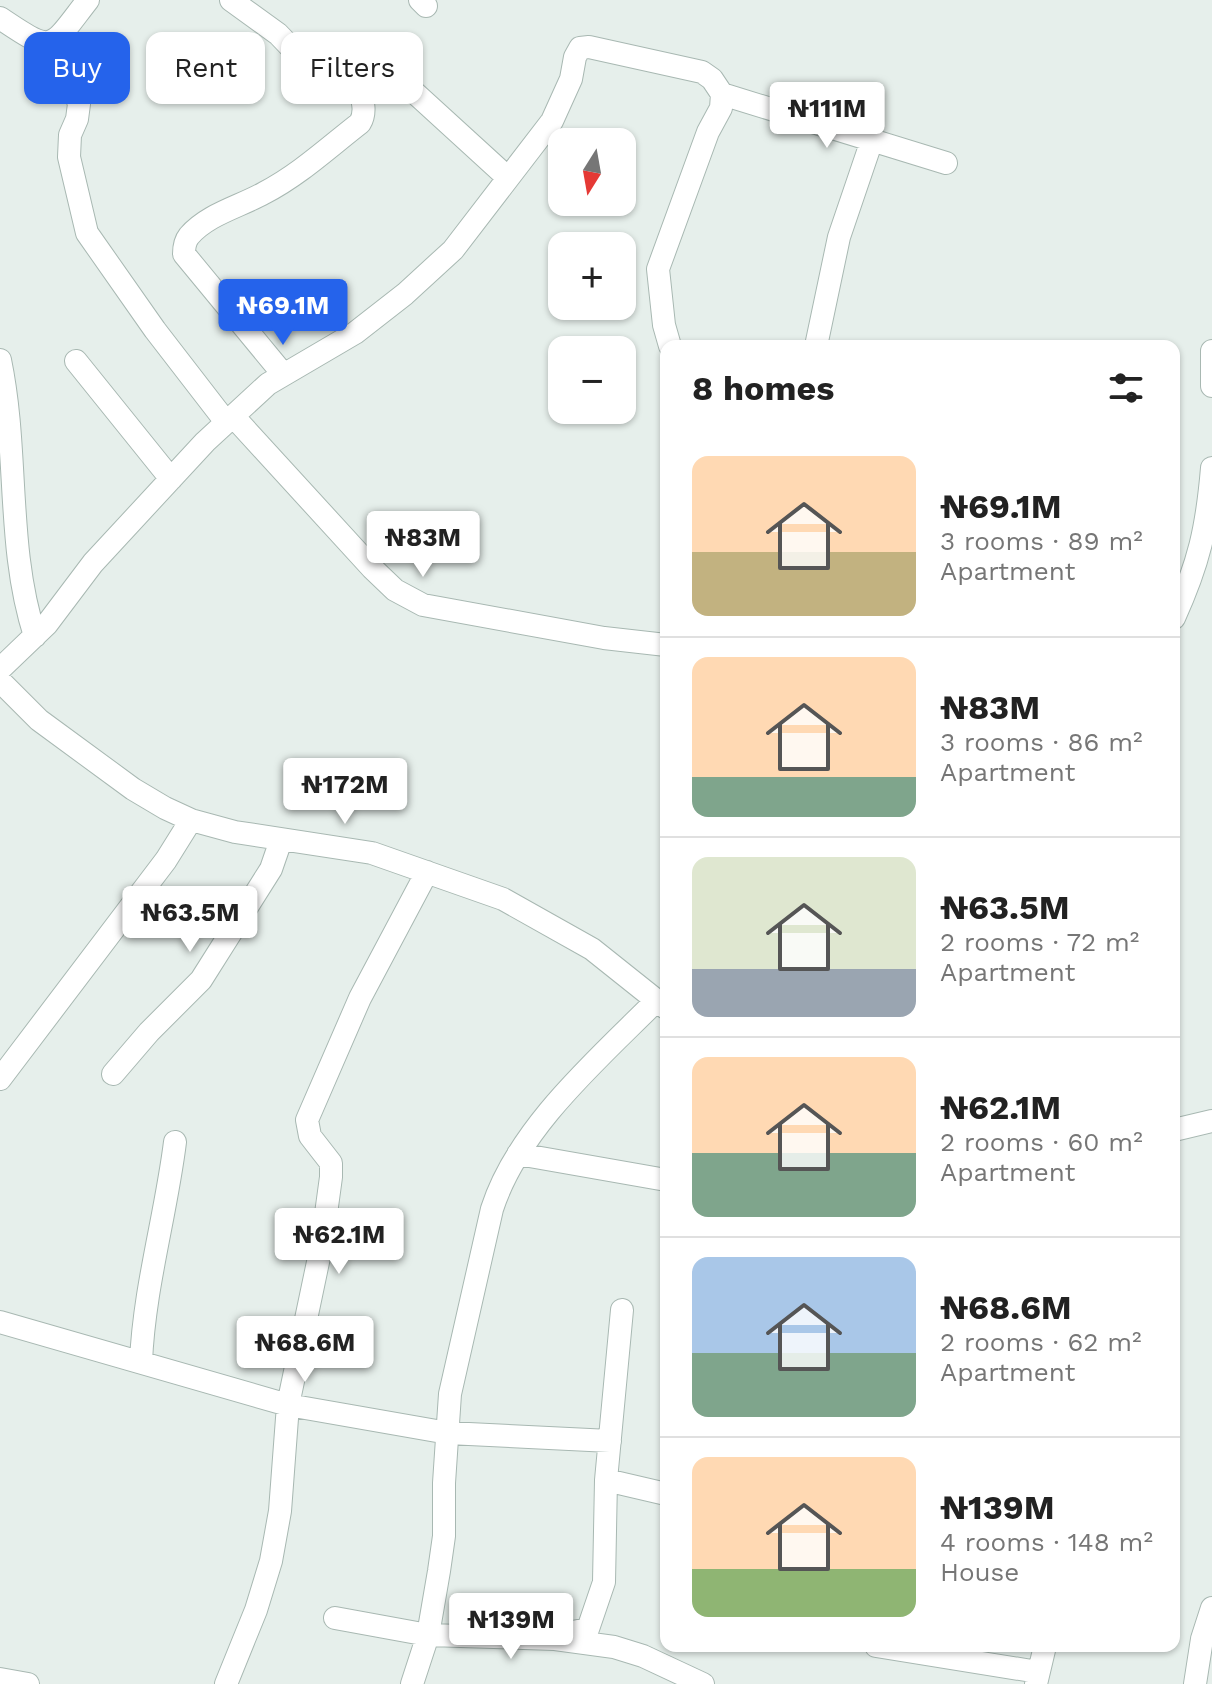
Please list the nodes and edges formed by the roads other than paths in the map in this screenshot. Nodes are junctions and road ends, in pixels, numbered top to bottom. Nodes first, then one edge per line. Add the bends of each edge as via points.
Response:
1 (88, 0) edge
2 (231, 0) edge
3 (0, 18) edge
4 (62, 32) edge
5 (24, 34) edge
6 (281, 37) edge
7 (722, 94) junction
8 (423, 100) edge
9 (79, 104) edge
10 (363, 104) edge
11 (872, 140) junction
12 (946, 163) dead end
13 (508, 178) junction
14 (668, 340) edge
15 (817, 340) edge
16 (1212, 351) edge
17 (0, 360) edge
18 (76, 361) dead end
19 (283, 374) junction
20 (1212, 386) edge
21 (230, 419) junction
22 (1212, 468) edge
23 (171, 479) junction
24 (8, 518) edge
25 (1180, 605) edge
26 (35, 636) junction
27 (660, 644) edge
28 (0, 669) edge
29 (0, 681) edge
30 (191, 820) junction
31 (281, 840) junction
32 (427, 872) junction
33 (660, 1003) edge
34 (660, 1005) edge
35 (113, 1074) dead end
36 (0, 1079) edge
37 (1212, 1121) edge
38 (1180, 1129) edge
39 (175, 1142) dead end
40 (518, 1154) junction
41 (660, 1179) edge
42 (622, 1310) dead end
43 (0, 1322) edge
44 (141, 1362) junction
45 (288, 1405) junction
46 (448, 1433) junction
47 (610, 1441) junction
48 (606, 1480) junction
49 (660, 1493) edge
50 (1212, 1608) edge
51 (335, 1618) dead end
52 (428, 1635) junction
53 (555, 1639) junction
54 (906, 1652) edge
55 (1044, 1652) edge
56 (1037, 1678) edge
57 (0, 1679) edge
58 (28, 1684) edge
59 (226, 1684) edge
60 (412, 1684) edge
61 (703, 1684) edge
62 (1195, 1684) edge

1 - 4 street
2 - 6 street
3 - 5 street
7 - 11 street
7 - 13 street via 702,72 580,48 552,121
7 - 14 street via 658,269
8 - 13 street
9 - 21 street via 69,157 87,233 155,330
10 - 19 street via 360,123 300,171 218,214 184,246 184,254
11 - 12 street
11 - 15 street via 839,237
13 - 19 street via 453,250 405,294 355,333
16 - 20 street
17 - 24 street via 9,419
18 - 23 street
19 - 21 street
21 - 23 street
21 - 27 street via 372,568 395,590 423,605
22 - 25 street via 1203,541
23 - 26 street
24 - 26 street
26 - 28 street
29 - 30 street via 39,720 133,789
30 - 31 street
30 - 36 street
31 - 32 street via 372,853
31 - 35 street via 271,869 201,980
32 - 33 street via 503,899 575,938
32 - 45 street via 360,998 307,1120 310,1136 331,1163 331,1177
34 - 40 street via 570,1089
37 - 38 street
39 - 44 street via 142,1327
40 - 41 street
40 - 46 street via 492,1209 450,1394
42 - 47 street
43 - 44 street
44 - 45 street
45 - 46 street
45 - 59 street via 271,1561
46 - 47 street
46 - 52 street via 444,1536
47 - 48 street
48 - 49 street
48 - 53 street via 604,1582 591,1626
50 - 62 street
51 - 52 street
52 - 53 street
52 - 60 street
53 - 61 street via 614,1647
54 - 56 street
55 - 56 street
57 - 58 street

